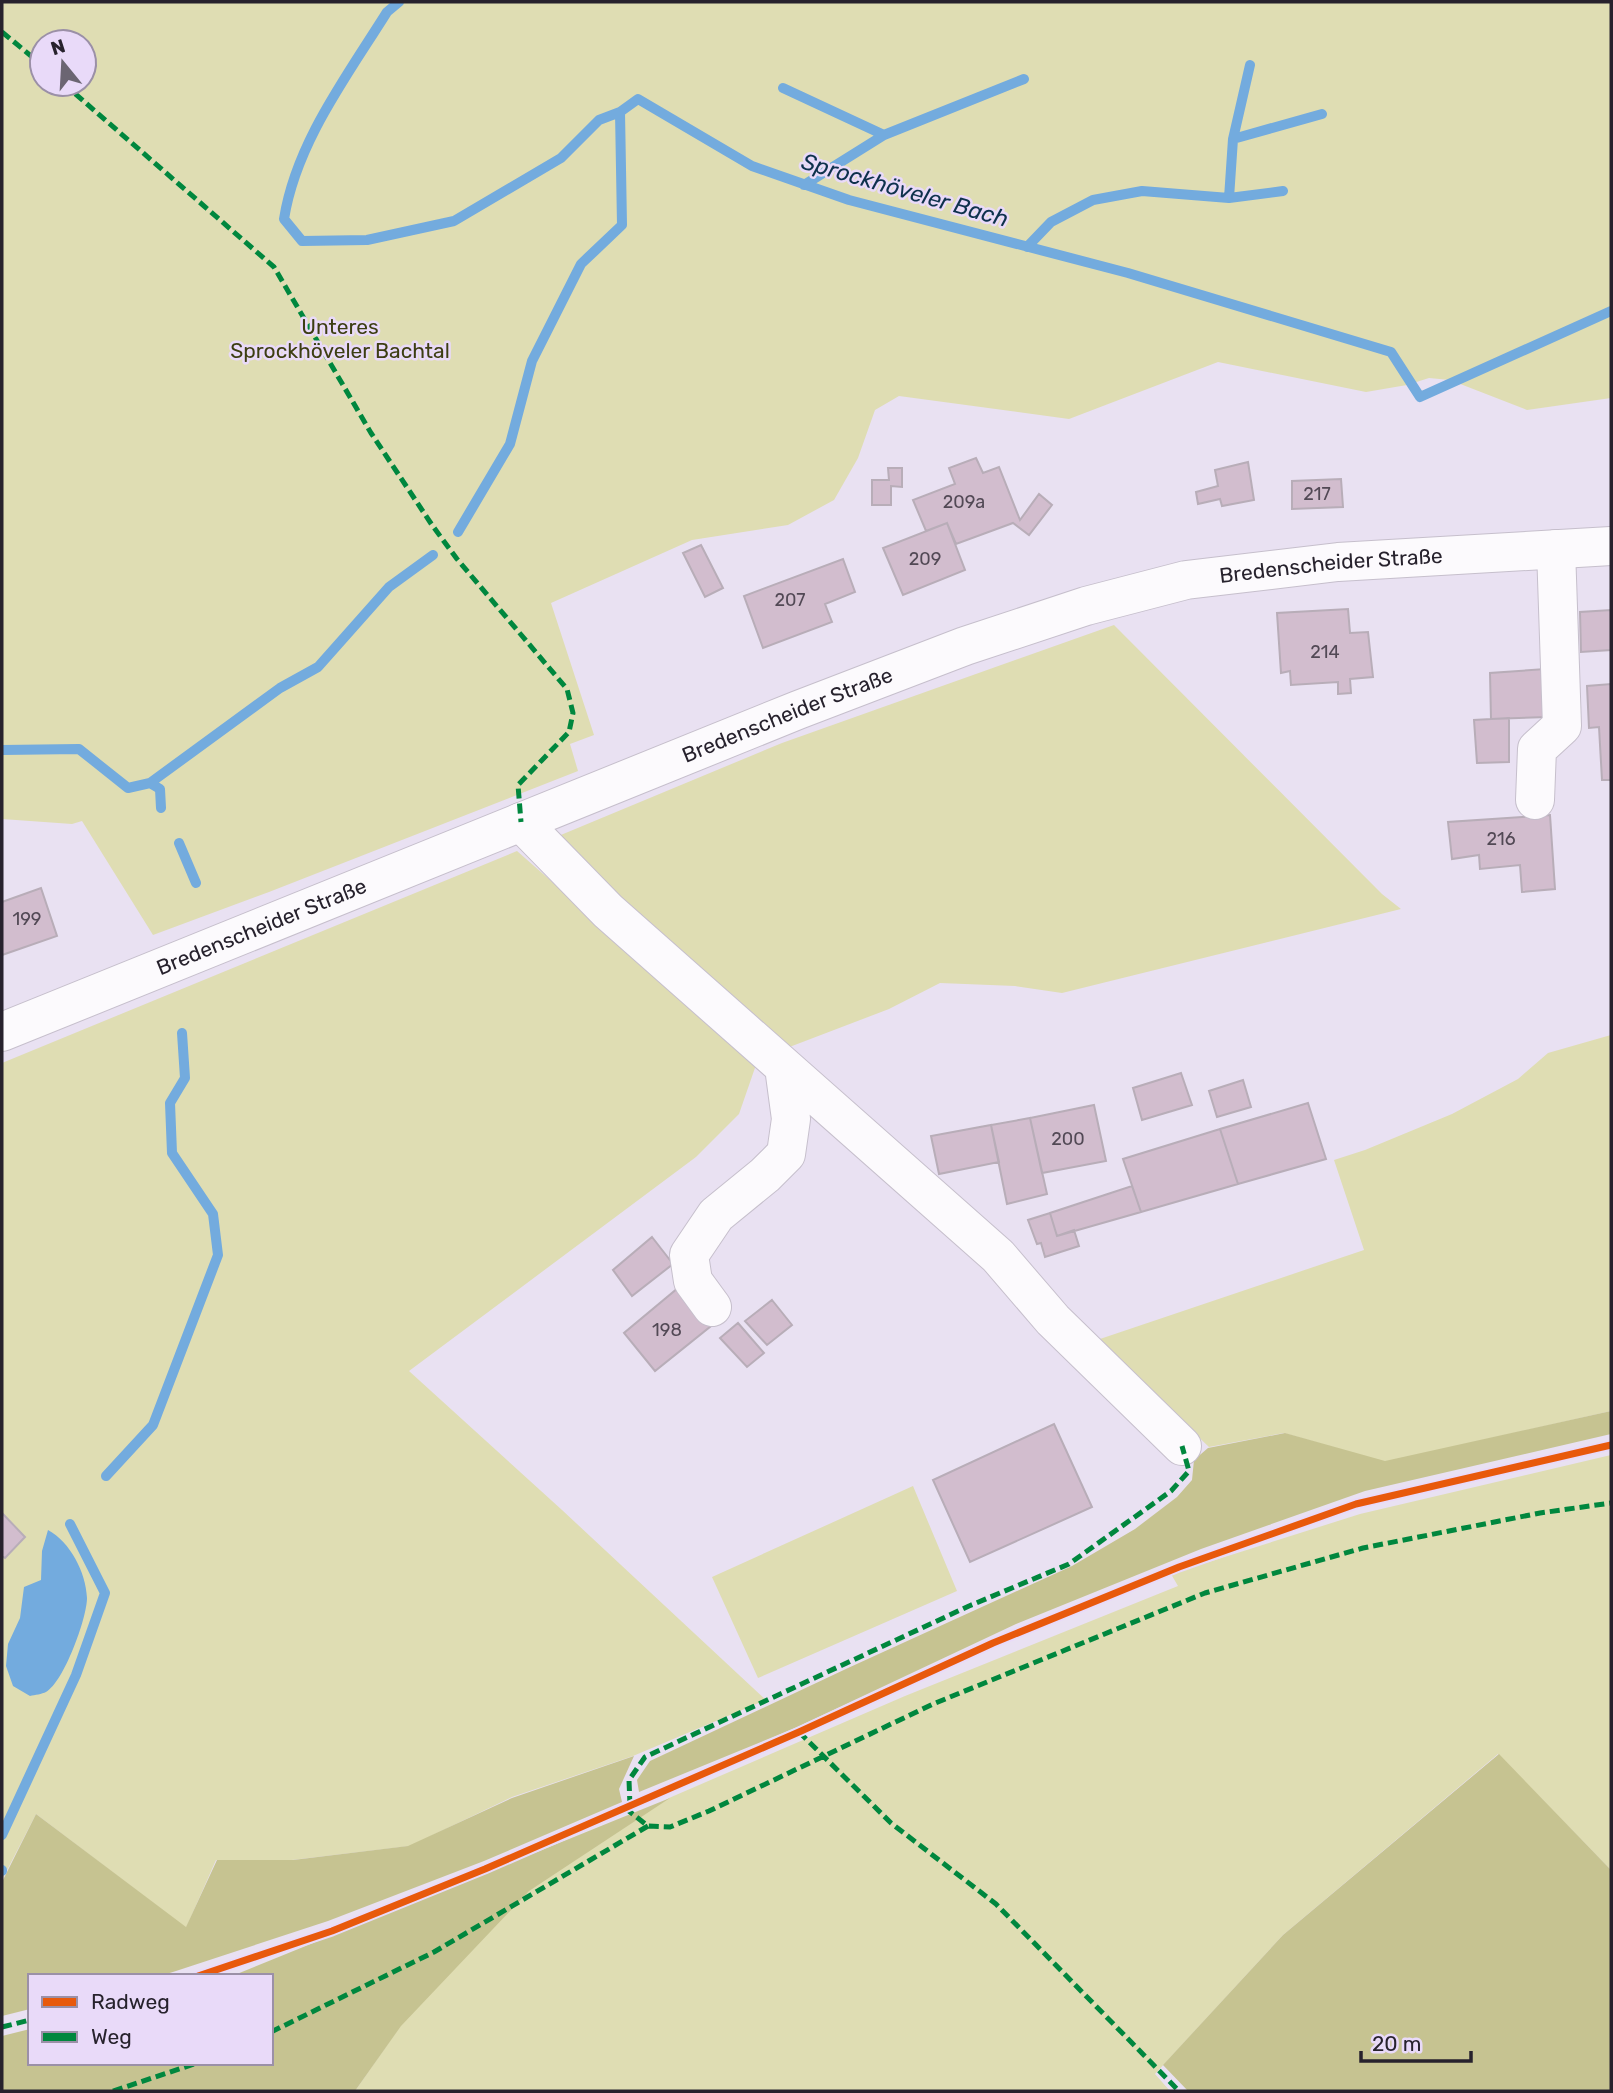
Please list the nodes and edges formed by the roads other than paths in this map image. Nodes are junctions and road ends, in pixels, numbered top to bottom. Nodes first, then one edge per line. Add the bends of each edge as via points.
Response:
1 (1611, 546) edge
2 (1556, 549) junction
3 (1535, 800) dead end
4 (522, 822) junction
5 (2, 1032) edge
6 (784, 1067) junction
7 (712, 1307) dead end
8 (1182, 1446) dead end

1 - 2 main road, Bredenscheider Straße
2 - 3 main road via 1562,726 1537,750
2 - 4 main road, Bredenscheider Straße via 1338,562 1199,579 1086,606 837,695
4 - 5 main road, Bredenscheider Straße
4 - 6 main road via 608,911
6 - 7 main road via 792,1119 786,1154 716,1215 689,1255 693,1281
6 - 8 main road via 998,1256 1052,1321

